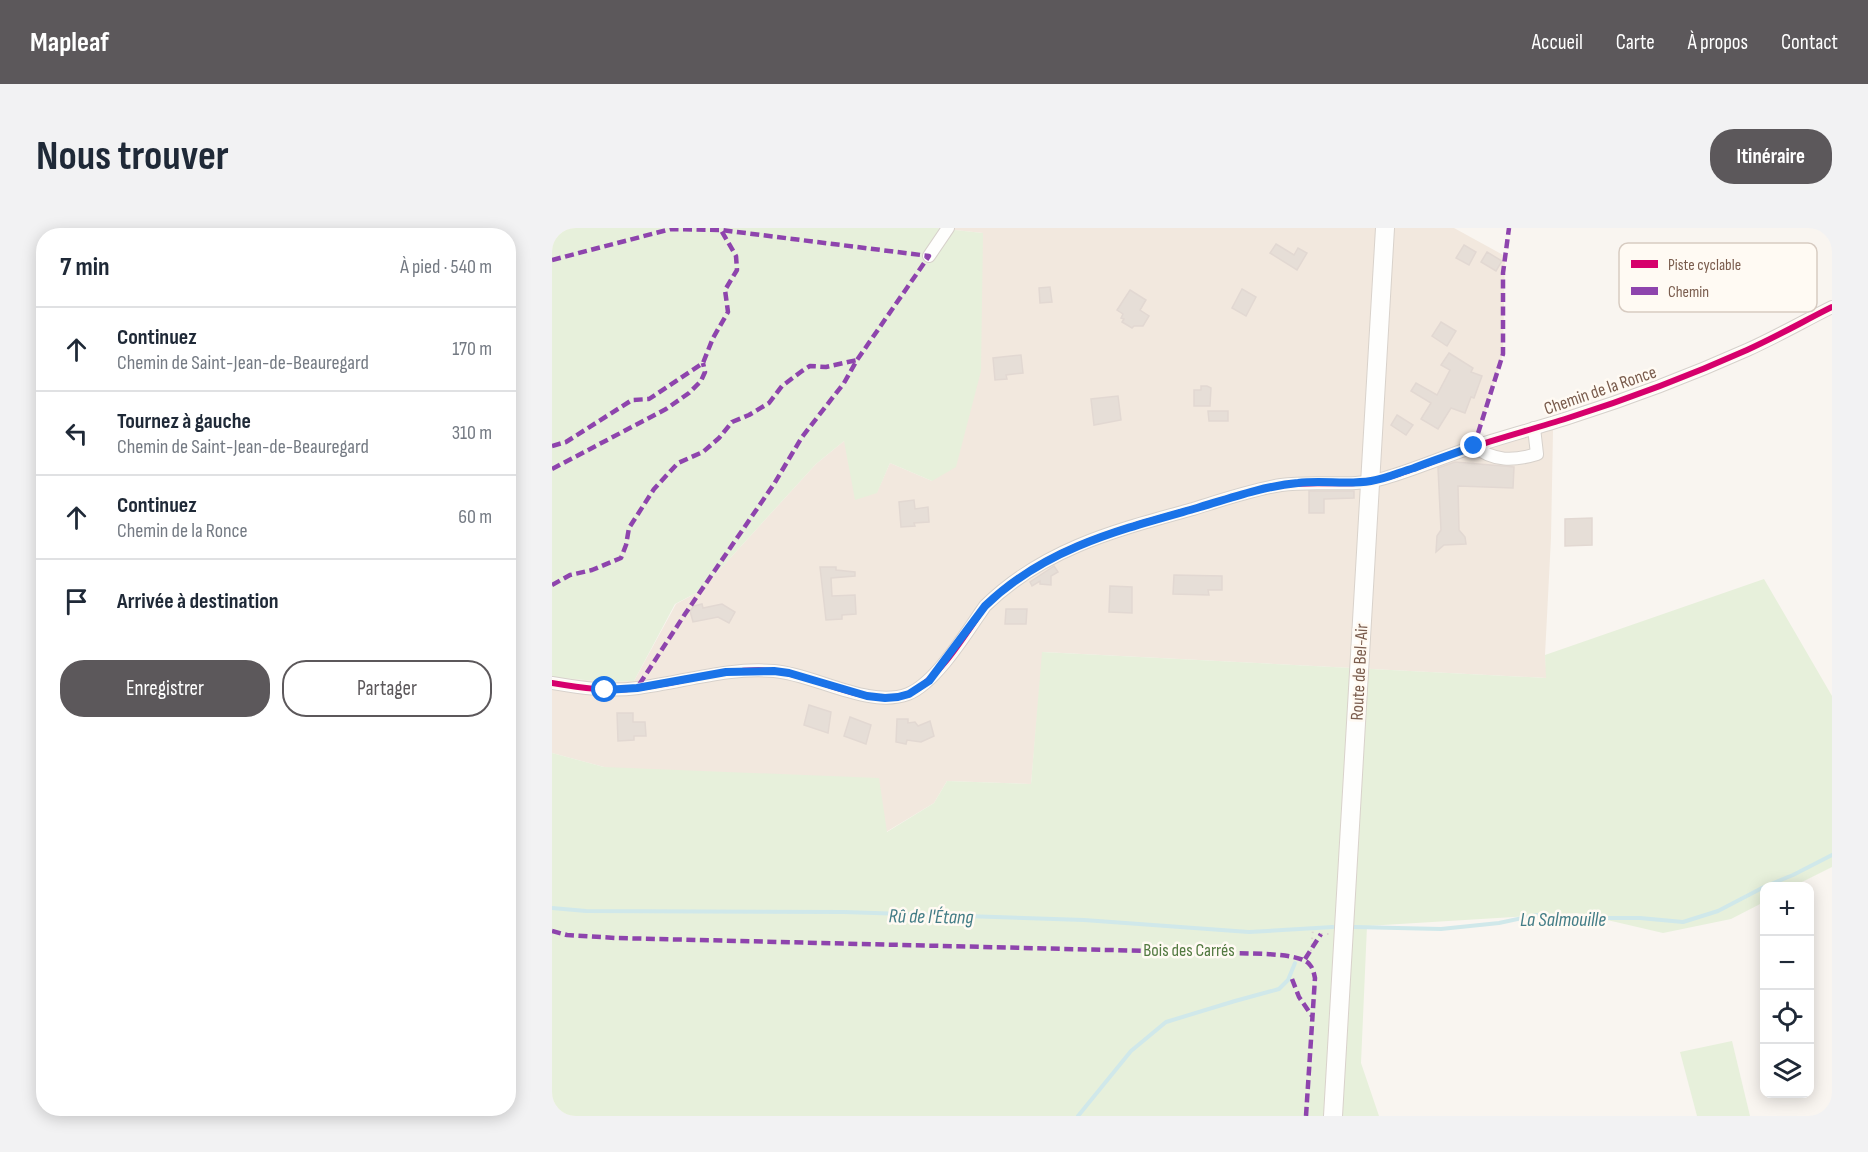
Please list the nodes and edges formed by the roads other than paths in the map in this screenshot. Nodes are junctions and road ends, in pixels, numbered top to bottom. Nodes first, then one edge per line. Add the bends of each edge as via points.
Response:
1 (948, 228) edge
2 (1385, 228) edge
3 (929, 256) dead end
4 (1832, 307) edge
5 (1534, 428) junction
6 (1474, 446) junction
7 (1371, 481) junction
8 (552, 683) edge
9 (1333, 1116) edge

1 - 3 street
2 - 7 main road, Route de Bel-Air
4 - 5 street, Chemin de la Ronce via 1701,370
5 - 6 street, Chemin de la Ronce
5 - 6 street via 1537,454 1498,459
6 - 7 street, Chemin de la Ronce
7 - 8 street, Chemin de la Ronce via 1277,486 1127,528 1062,552 996,595 929,681 898,697 867,696 774,671 726,672 605,690
7 - 9 main road, Route de Bel-Air

